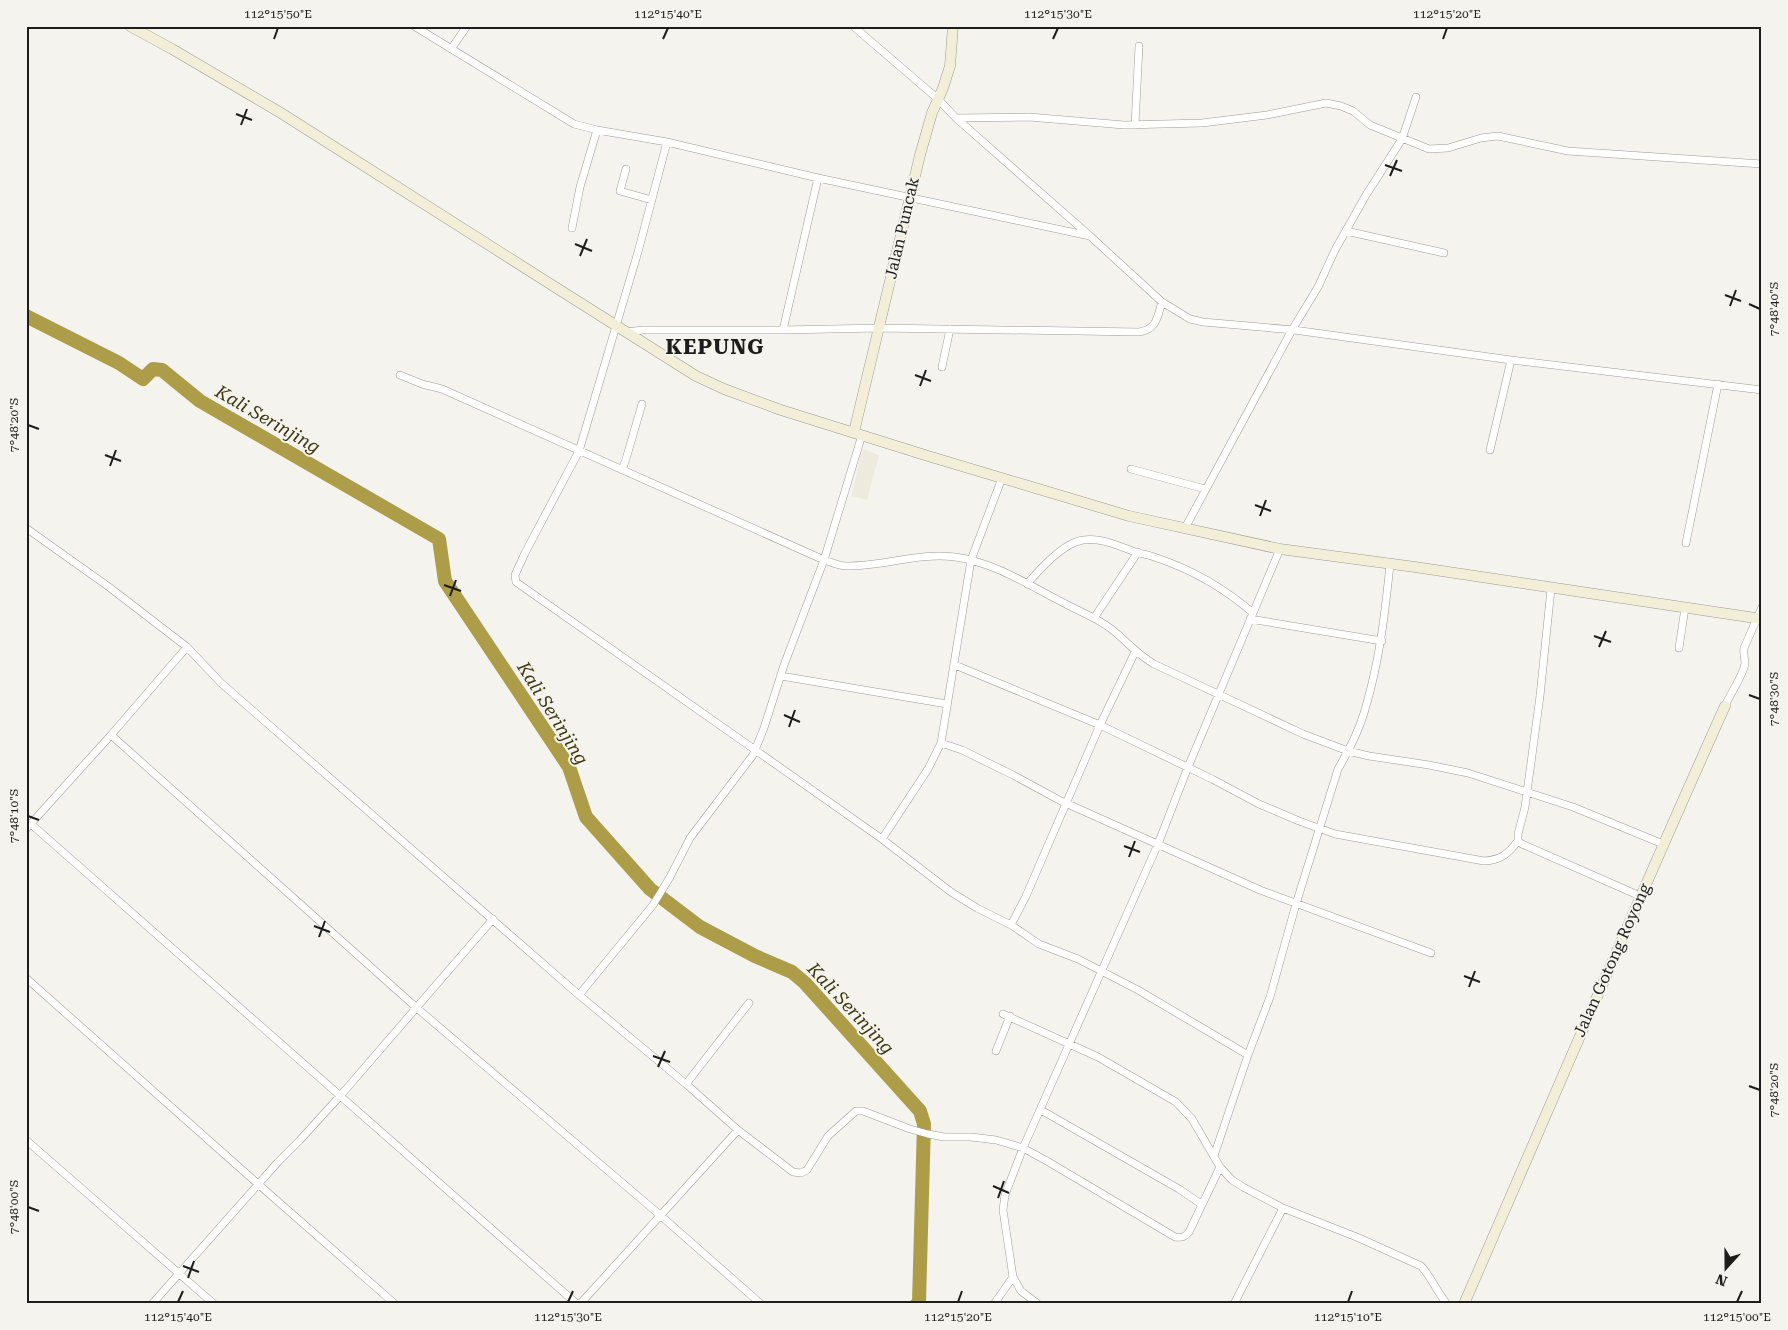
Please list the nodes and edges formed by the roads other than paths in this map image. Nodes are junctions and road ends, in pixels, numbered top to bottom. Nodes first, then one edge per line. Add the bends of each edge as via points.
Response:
1 (130, 26) edge
2 (414, 26) edge
3 (467, 26) edge
4 (854, 26) edge
5 (953, 26) edge
6 (1139, 46) dead end
7 (451, 49) junction
8 (1416, 97) dead end
9 (938, 99) junction
10 (956, 118) junction
11 (1135, 124) junction
12 (597, 130) junction
13 (1402, 139) junction
14 (668, 142) junction
15 (1762, 164) edge
16 (626, 169) dead end
17 (818, 178) junction
18 (910, 196) junction
19 (652, 200) junction
20 (572, 228) dead end
21 (1346, 231) junction
22 (1090, 236) junction
23 (1444, 253) dead end
24 (1162, 302) junction
25 (616, 326) junction
26 (879, 328) junction
27 (950, 328) junction
28 (783, 330) junction
29 (1292, 330) junction
30 (626, 332) junction
31 (1510, 360) junction
32 (942, 367) dead end
33 (400, 375) dead end
34 (1718, 384) junction
35 (1762, 390) edge
36 (642, 404) dead end
37 (858, 433) junction
38 (580, 448) junction
39 (1490, 450) dead end
40 (624, 465) junction
41 (1131, 469) dead end
42 (1002, 478) junction
43 (1205, 489) junction
44 (26, 528) edge
45 (1185, 528) junction
46 (1686, 543) dead end
47 (1280, 549) junction
48 (1138, 552) junction
49 (825, 555) junction
50 (971, 560) junction
51 (1390, 564) junction
52 (1027, 584) junction
53 (1551, 588) junction
54 (1762, 607) edge
55 (1685, 608) junction
56 (1251, 616) junction
57 (1094, 618) junction
58 (1759, 619) edge
59 (1382, 641) junction
60 (187, 647) junction
61 (1679, 648) dead end
62 (1135, 652) junction
63 (954, 665) junction
64 (781, 676) junction
65 (1218, 694) junction
66 (1727, 701) joint
67 (947, 704) junction
68 (1100, 725) junction
69 (111, 735) junction
70 (941, 743) junction
71 (1348, 751) junction
72 (753, 755) junction
73 (1188, 767) junction
74 (1526, 791) junction
75 (1065, 803) junction
76 (29, 826) edge
77 (1320, 828) junction
78 (882, 839) junction
79 (1518, 841) junction
80 (1158, 844) junction
81 (1663, 844) junction
82 (1640, 896) junction
83 (1296, 904) junction
84 (493, 920) junction
85 (1011, 925) junction
86 (1431, 953) dead end
87 (1102, 970) junction
88 (26, 978) edge
89 (579, 995) junction
90 (749, 1003) dead end
91 (418, 1009) junction
92 (1069, 1044) junction
93 (996, 1051) dead end
94 (1248, 1055) junction
95 (686, 1084) junction
96 (341, 1095) junction
97 (1041, 1110) junction
98 (738, 1130) junction
99 (26, 1140) edge
100 (1023, 1148) junction
101 (1214, 1156) junction
102 (1220, 1167) junction
103 (258, 1184) junction
104 (1201, 1204) junction
105 (1283, 1208) junction
106 (660, 1215) junction
107 (179, 1274) junction
108 (1012, 1277) junction
109 (152, 1304) edge
110 (214, 1304) edge
111 (395, 1304) edge
112 (579, 1304) edge
113 (761, 1304) edge
114 (994, 1304) edge
115 (1038, 1304) edge
116 (1234, 1304) edge
117 (1447, 1304) edge
118 (1464, 1304) edge

1 - 25 main road via 282,113
2 - 7 street
3 - 7 street
4 - 9 street
5 - 9 main road, Jalan Puncak via 950,66
6 - 11 street
7 - 12 street via 559,116
8 - 13 street
9 - 10 street
9 - 18 main road, Jalan Puncak via 927,128
10 - 11 street
10 - 22 street
11 - 13 street via 1202,123 1326,103 1353,111 1370,125
12 - 14 street
12 - 20 street
13 - 15 street via 1429,149 1448,148 1498,136 1568,151
13 - 21 street
14 - 17 street
14 - 19 street
16 - 19 street via 620,191
17 - 18 street
17 - 28 street
18 - 22 street
18 - 26 main road, Jalan Puncak
19 - 25 street
21 - 23 street
21 - 29 street
22 - 24 street
24 - 27 street via 1154,326 1147,331
24 - 29 street via 1190,319 1203,322
25 - 30 main road
25 - 38 street
26 - 27 street
26 - 28 street
26 - 37 main road, Jalan Puncak
27 - 32 street
28 - 30 street
29 - 31 street
29 - 43 street
30 - 37 main road via 696,376 724,389
31 - 34 street
31 - 39 street
33 - 38 street via 442,388
34 - 35 street
34 - 46 street
36 - 40 street
37 - 42 main road
37 - 49 street
38 - 40 street
38 - 72 street via 525,553 515,575 516,582
40 - 49 street
41 - 43 street
42 - 45 main road via 1129,516
42 - 50 street
43 - 45 street
44 - 60 street
45 - 47 main road
47 - 51 main road
47 - 56 street
48 - 52 street via 1094,539 1082,540 1061,551
48 - 56 street via 1215,583
48 - 57 street
49 - 50 street via 844,566 930,556
49 - 64 street
50 - 52 street
50 - 63 street
51 - 53 main road
51 - 59 street
52 - 57 street
53 - 55 main road
53 - 74 street
54 - 58 street, Jalan Gotong Royong
55 - 58 main road
55 - 61 street
56 - 59 street
56 - 65 street
57 - 62 street via 1110,628
58 - 66 street, Jalan Gotong Royong via 1744,648 1745,664
59 - 71 street via 1364,715
60 - 69 street
60 - 84 street via 221,684
62 - 65 street
62 - 68 street
63 - 67 street
63 - 68 street
64 - 67 street
64 - 72 street
65 - 71 street via 1303,734
65 - 73 street
66 - 81 main road, Jalan Gotong Royong
67 - 70 street
68 - 73 street
68 - 75 street
69 - 76 street
69 - 91 street
70 - 75 street
70 - 78 street via 928,769
71 - 74 street via 1468,773
71 - 77 street via 1338,769
72 - 78 street
72 - 89 street via 690,838 653,905
73 - 77 street via 1259,804
73 - 80 street
74 - 79 street
74 - 81 street
75 - 80 street
75 - 85 street
76 - 96 street
77 - 79 street via 1335,834 1484,861 1503,857
77 - 83 street
78 - 85 street via 951,892
79 - 82 street
80 - 83 street
80 - 87 street
81 - 82 main road, Jalan Gotong Royong
82 - 118 main road, Jalan Gotong Royong
83 - 86 street
83 - 94 street via 1270,997
84 - 89 street
84 - 91 street
85 - 87 street via 1039,944
87 - 92 street
87 - 94 street
88 - 103 street
89 - 95 street
90 - 95 street
91 - 96 street
91 - 106 street
92 - 93 street via 1006,1015
92 - 97 street
92 - 101 street via 1098,1056 1176,1102 1192,1119
94 - 101 street
95 - 98 street
96 - 103 street
96 - 112 street
97 - 100 street
97 - 104 street
98 - 100 street via 793,1172 801,1173 811,1166 828,1136 856,1111 944,1138 996,1140
98 - 106 street
99 - 107 street
100 - 104 street via 1175,1237 1185,1236
100 - 108 street via 1004,1202
101 - 102 street
102 - 104 street
102 - 105 street via 1243,1188
103 - 107 street
103 - 111 street
105 - 116 street
105 - 117 street via 1421,1266
106 - 112 street
106 - 113 street
107 - 109 street
107 - 110 street
108 - 114 street
108 - 115 street via 1021,1290

